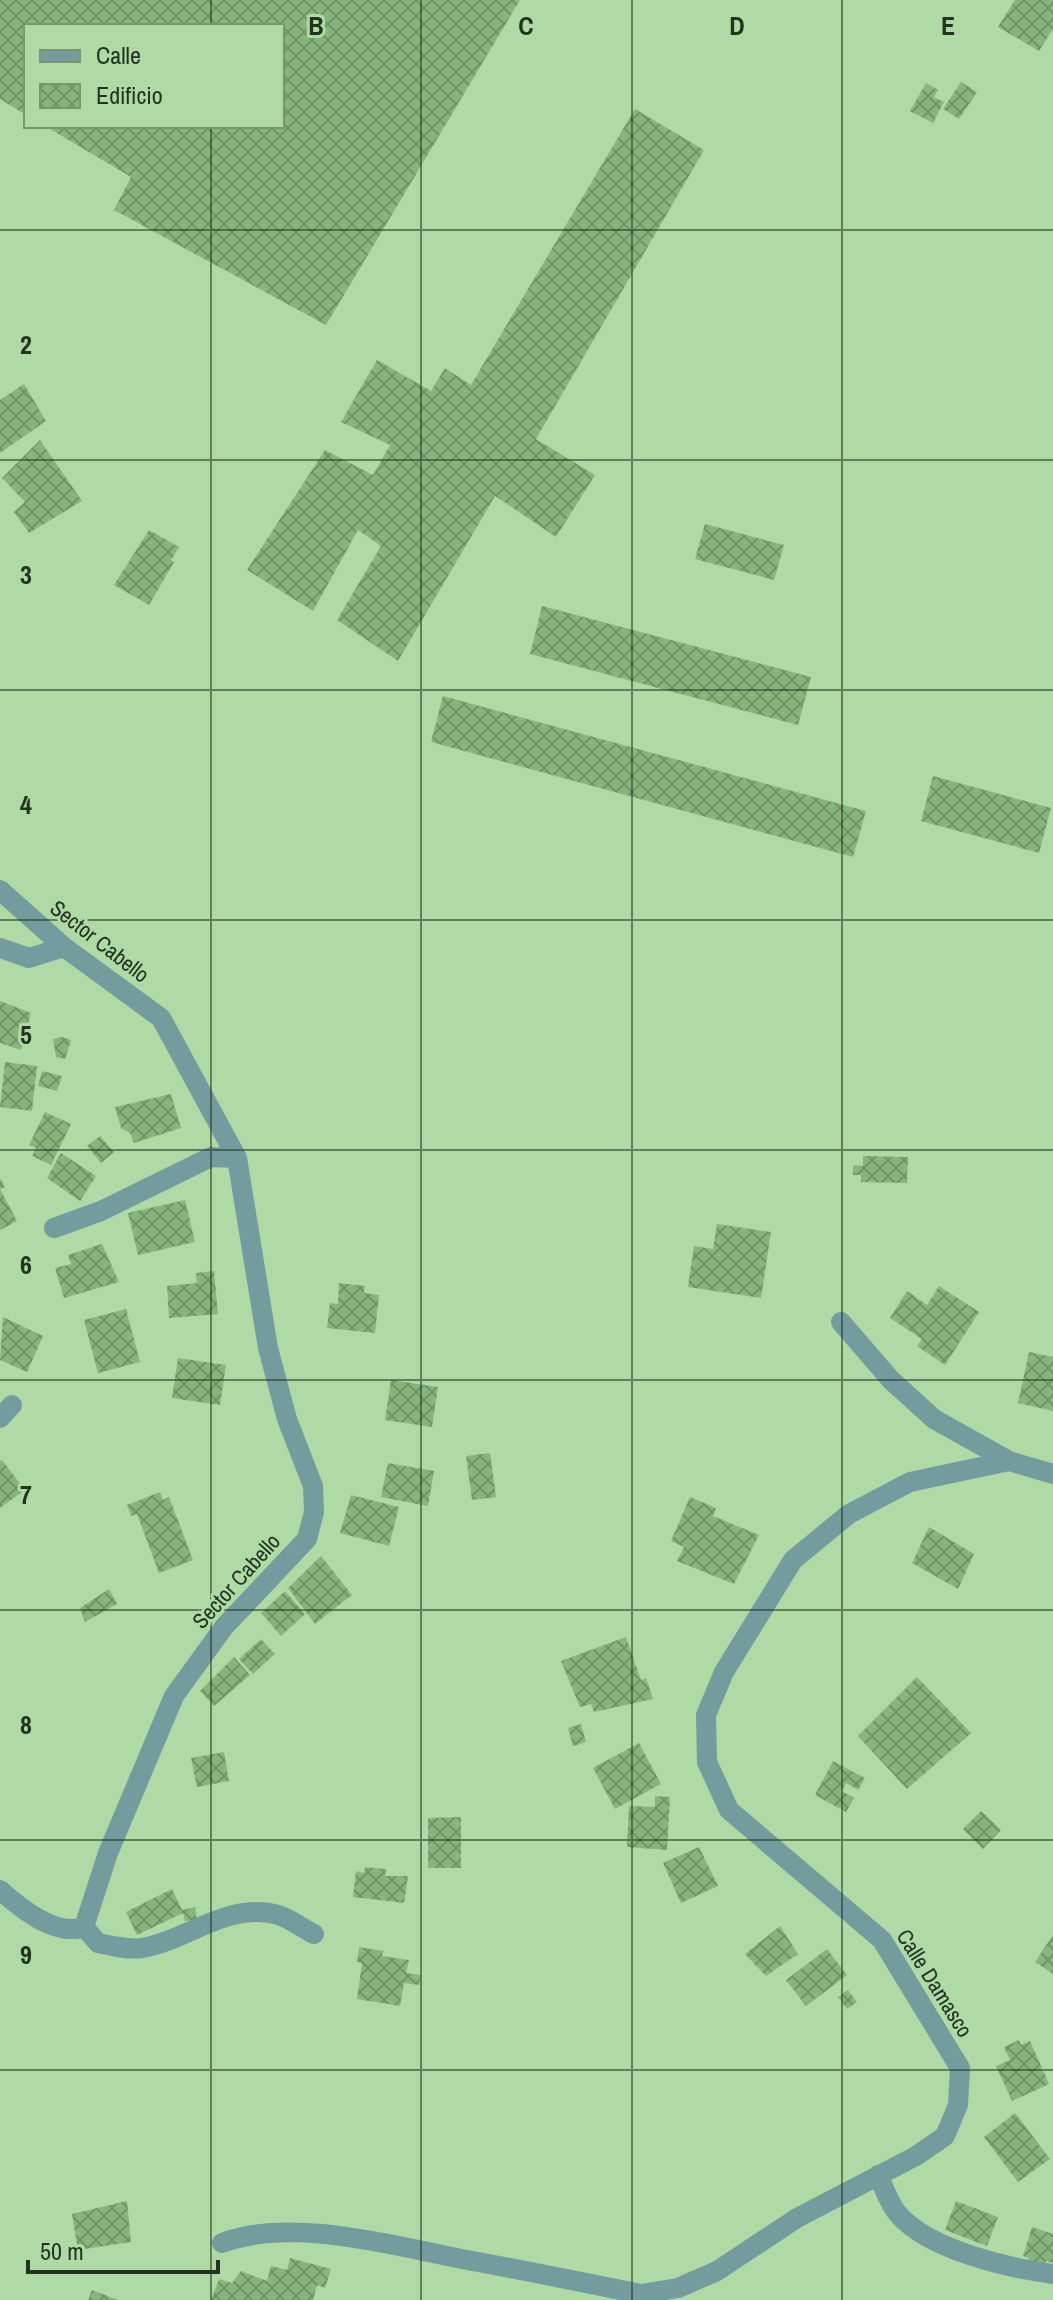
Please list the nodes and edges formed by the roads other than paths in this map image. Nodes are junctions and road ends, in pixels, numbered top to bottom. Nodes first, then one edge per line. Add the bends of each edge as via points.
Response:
1 (0, 890) edge
2 (64, 947) junction
3 (0, 948) edge
4 (237, 1158) junction
5 (54, 1228) dead end
6 (841, 1322) dead end
7 (1009, 1461) junction
8 (1053, 1474) edge
9 (0, 1890) edge
10 (84, 1927) junction
11 (314, 1934) dead end
12 (878, 2175) junction
13 (222, 2243) dead end
14 (1053, 2274) edge

1 - 2 street, Sector Cabello
2 - 3 street via 29,958
2 - 4 street, Sector Cabello via 161,1018
4 - 5 street via 211,1157
4 - 10 street, Sector Cabello via 268,1348 313,1486 314,1512 307,1539 224,1627 174,1696 108,1853
6 - 7 street, Calle Damasco via 891,1380 934,1419
7 - 8 street, Calle Damasco
7 - 12 street, Calle Damasco via 910,1482 849,1514 793,1560 724,1672 706,1715 707,1762 729,1810 882,1940 960,2068 958,2105 945,2136
9 - 10 street via 50,1924 70,1932
10 - 11 street via 98,1943 118,1948 142,1948 235,1914 277,1914
12 - 13 street, Calle Damasco via 797,2218 717,2271 678,2288 641,2294 371,2241 247,2234
12 - 14 street via 896,2213 916,2231 1000,2267

